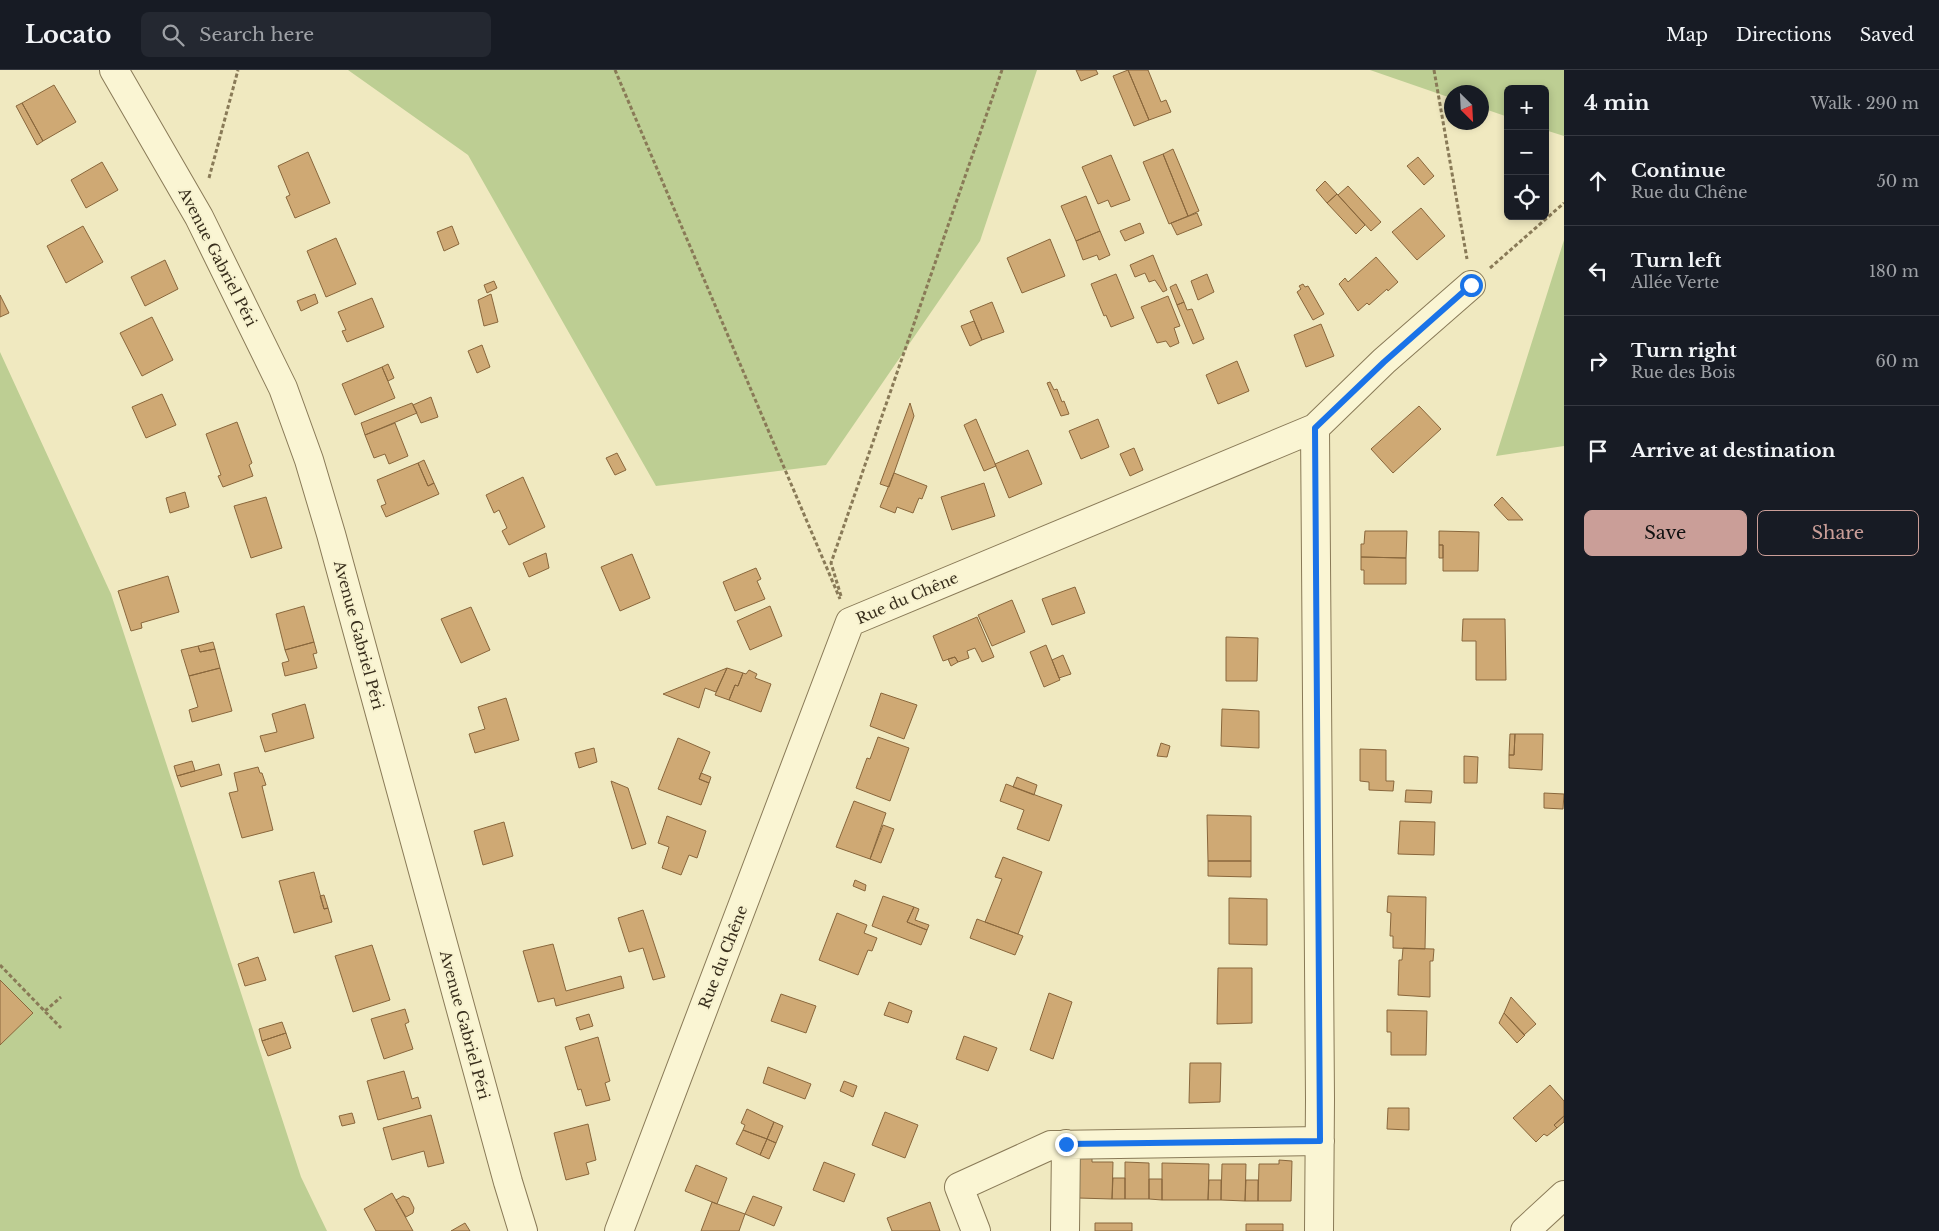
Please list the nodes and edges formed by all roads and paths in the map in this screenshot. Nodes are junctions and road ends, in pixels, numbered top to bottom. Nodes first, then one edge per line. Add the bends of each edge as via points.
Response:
1 (114, 70) edge
2 (238, 70) edge
3 (615, 70) edge
4 (1002, 70) edge
5 (1434, 70) edge
6 (1564, 203) edge
7 (199, 217) junction
8 (1471, 285) junction
9 (1315, 428) junction
10 (850, 622) junction
11 (0, 965) edge
12 (61, 997) dead end
13 (45, 1011) junction
14 (61, 1028) dead end
15 (1320, 1141) junction
16 (1066, 1144) junction
17 (1564, 1195) edge
18 (523, 1231) edge
19 (619, 1231) edge
20 (976, 1231) edge
21 (1065, 1231) edge
22 (1319, 1231) edge
23 (1525, 1231) edge

1 - 7 street, Avenue Gabriel Péri
2 - 7 path
3 - 10 path
4 - 10 path via 831,563
5 - 8 path
6 - 8 path
7 - 18 street, Avenue Gabriel Péri via 283,388 309,460
8 - 9 street, Rue du Chêne
9 - 10 street, Rue du Chêne
9 - 15 street
10 - 19 street, Rue du Chêne
11 - 13 path
12 - 13 path
13 - 14 path
15 - 16 street
15 - 22 street
16 - 20 street via 1052,1145 959,1187
16 - 21 street
17 - 23 street

